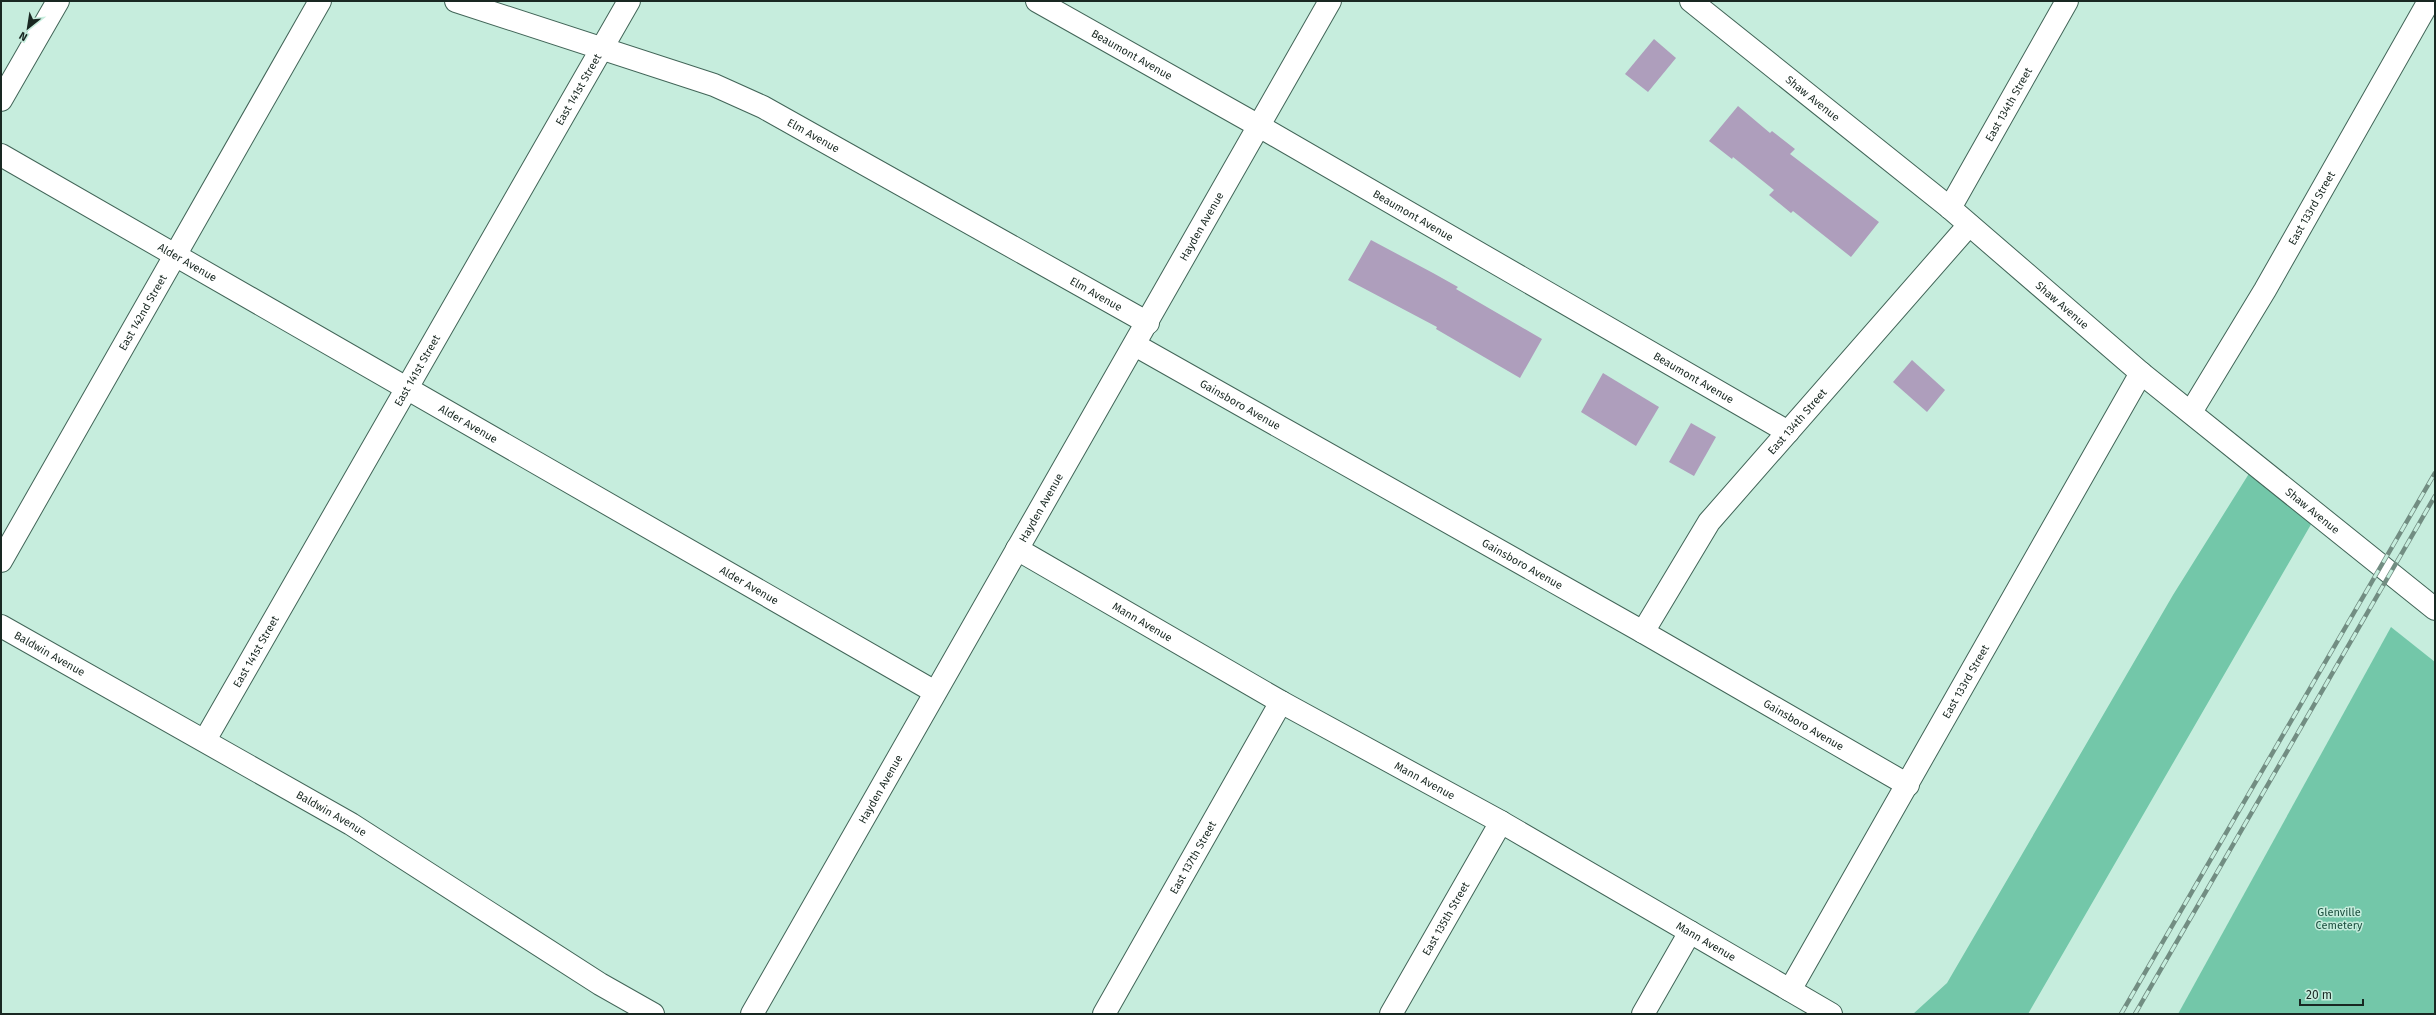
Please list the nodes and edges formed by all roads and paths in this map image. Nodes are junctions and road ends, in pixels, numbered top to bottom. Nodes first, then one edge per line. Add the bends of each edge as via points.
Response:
1 (58, 1) edge
2 (320, 1) edge
3 (456, 1) edge
4 (629, 1) edge
5 (1037, 1) edge
6 (1330, 1) edge
7 (2067, 1) edge
8 (2429, 1) edge
9 (1697, 3) edge
10 (602, 48) junction
11 (1, 100) edge
12 (1260, 126) junction
13 (1, 155) edge
14 (1950, 208) junction
15 (1969, 225) junction
16 (176, 256) junction
17 (1148, 323) junction
18 (1135, 345) junction
19 (2141, 373) junction
20 (407, 389) junction
21 (2191, 412) junction
22 (1788, 432) junction
23 (1017, 549) junction
24 (1, 561) edge
25 (2435, 609) edge
26 (1, 626) edge
27 (1643, 632) junction
28 (935, 692) junction
29 (1281, 702) junction
30 (205, 740) junction
31 (1908, 785) junction
32 (1501, 822) junction
33 (1690, 932) junction
34 (1790, 990) junction
35 (653, 1014) edge
36 (752, 1014) edge
37 (1104, 1014) edge
38 (1391, 1014) edge
39 (1643, 1014) edge
40 (1831, 1014) edge

1 - 11 street
2 - 16 street, East 142nd Street
3 - 10 street, Elm Avenue
4 - 10 street, East 141st Street
5 - 12 street, Beaumont Avenue
6 - 12 street, Hayden Avenue
7 - 14 street, East 134th Street
8 - 21 street, East 133rd Street via 2265,290
9 - 14 street, Shaw Avenue
10 - 17 street, Elm Avenue via 714,85 763,107
10 - 20 street, East 141st Street
12 - 17 street, Hayden Avenue
12 - 22 street, Beaumont Avenue
13 - 16 street, Alder Avenue
14 - 15 street, Shaw Avenue
15 - 19 street, Shaw Avenue
15 - 22 street, East 134th Street
16 - 20 street, Alder Avenue
16 - 24 street, East 142nd Street
17 - 18 street, Hayden Avenue
18 - 23 street, Hayden Avenue
18 - 27 street, Gainsboro Avenue
19 - 21 street, Shaw Avenue
19 - 31 street, East 133rd Street
20 - 28 street, Alder Avenue
20 - 30 street, East 141st Street
21 - 25 street, Shaw Avenue
22 - 27 street, East 134th Street via 1709,522
23 - 28 street, Hayden Avenue
23 - 29 street, Mann Avenue
26 - 30 street, Baldwin Avenue
27 - 31 street, Gainsboro Avenue
28 - 36 street, Hayden Avenue
29 - 32 street, Mann Avenue
29 - 37 street, East 137th Street
30 - 35 street, Baldwin Avenue via 351,824 600,984
31 - 34 street, East 133rd Street
32 - 33 street, Mann Avenue
32 - 38 street, East 135th Street
33 - 34 street, Mann Avenue
33 - 39 street
34 - 40 street, Mann Avenue

